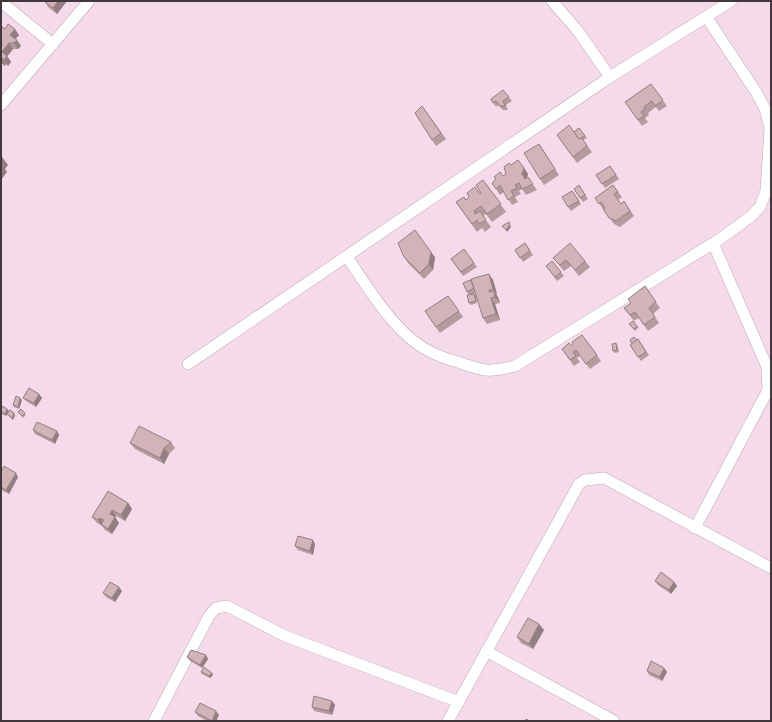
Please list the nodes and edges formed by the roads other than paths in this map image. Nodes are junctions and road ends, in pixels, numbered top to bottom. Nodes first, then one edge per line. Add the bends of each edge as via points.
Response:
1 (89, 1) edge
2 (552, 1) edge
3 (731, 1) edge
4 (1, 2) edge
5 (707, 18) junction
6 (53, 44) junction
7 (610, 77) junction
8 (1, 105) edge
9 (713, 243) junction
10 (347, 257) junction
11 (188, 364) dead end
12 (695, 528) junction
13 (771, 568) edge
14 (486, 651) junction
15 (459, 702) junction
16 (600, 718) edge
17 (154, 721) edge
18 (448, 721) edge
19 (614, 721) edge

1 - 6 street
2 - 7 street via 578,30
3 - 5 street
4 - 6 street
5 - 7 street
5 - 9 street via 756,92 765,109 770,128 766,191 760,207
6 - 8 street
7 - 10 street
9 - 10 street via 514,366 497,371 485,371 434,354 410,338 398,327
9 - 12 street via 767,367 768,390
10 - 11 street
12 - 13 street
12 - 14 street via 604,478 585,480 579,484 570,499
14 - 15 street
14 - 16 street
15 - 17 street via 285,636 227,606 216,608 209,616
15 - 18 street
16 - 19 street

